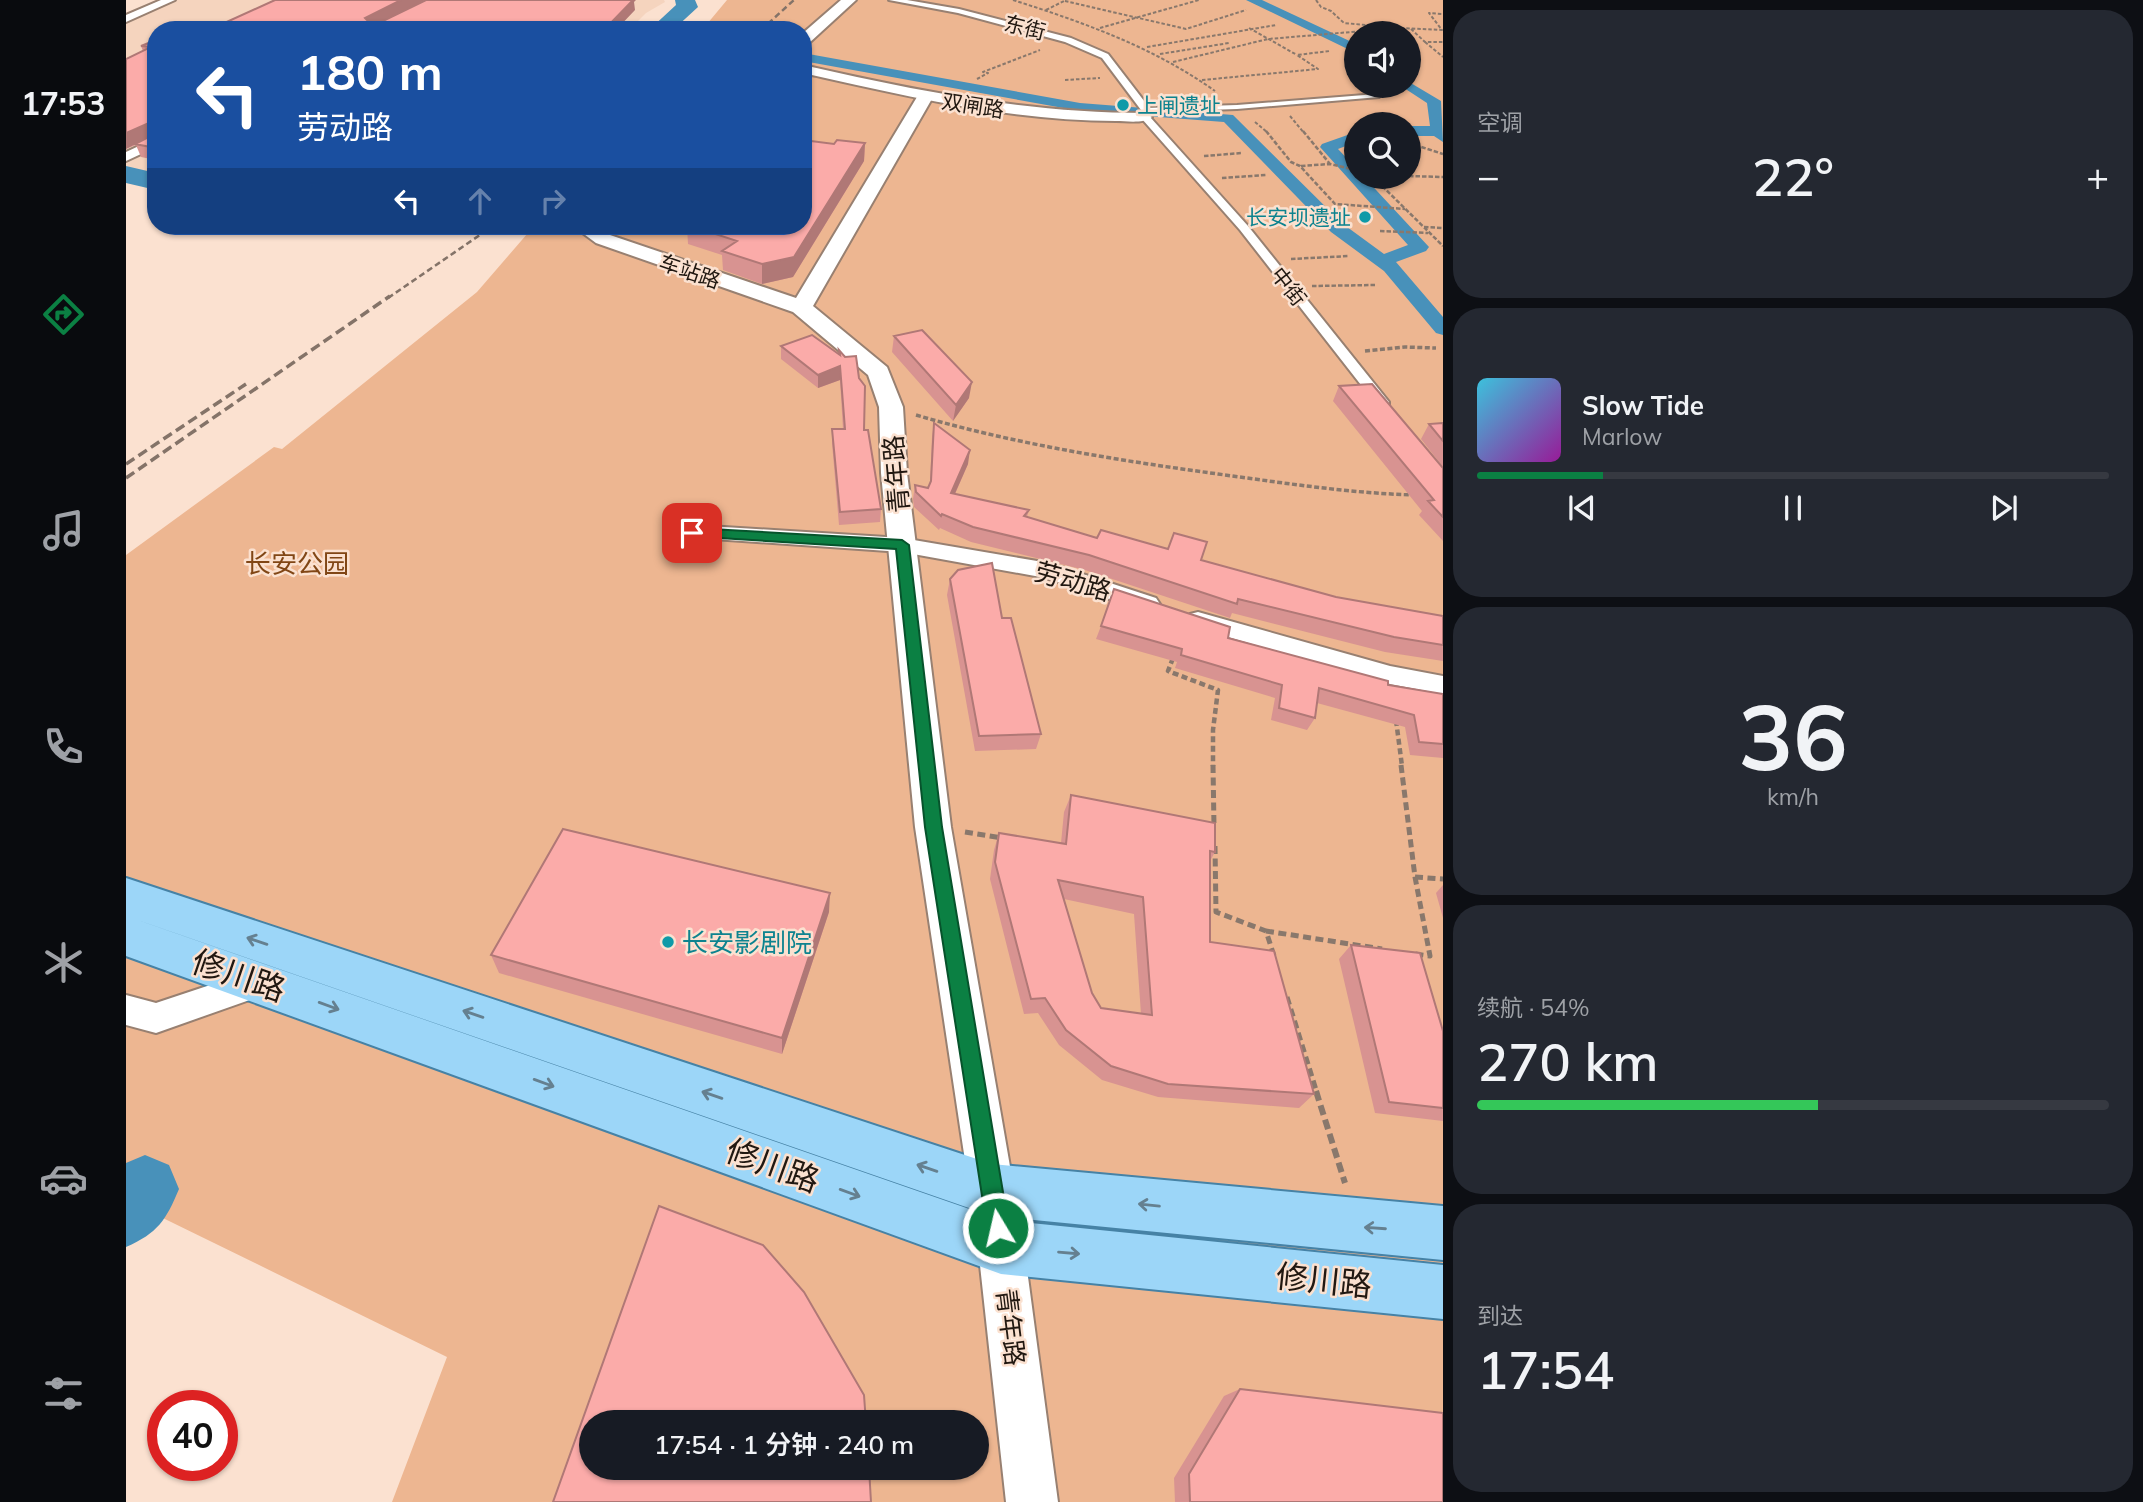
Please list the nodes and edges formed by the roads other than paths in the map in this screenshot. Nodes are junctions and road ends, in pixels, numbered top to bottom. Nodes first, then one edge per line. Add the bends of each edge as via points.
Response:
1 (170, 0) edge
2 (849, 0) edge
3 (893, 0) edge
4 (126, 19) edge
5 (812, 32) edge
6 (812, 71) edge
7 (1136, 94) joint
8 (925, 97) junction
9 (1353, 98) edge
10 (1280, 104) joint
11 (1146, 113) junction
12 (147, 146) edge
13 (126, 157) edge
14 (597, 235) edge
15 (801, 307) junction
16 (1396, 421) edge
17 (692, 533) dead end
18 (902, 545) junction
19 (1443, 685) edge
20 (126, 897) edge
21 (126, 936) edge
22 (261, 982) junction
23 (126, 1010) edge
24 (992, 1190) junction
25 (1443, 1233) edge
26 (1001, 1247) junction
27 (1443, 1292) edge
28 (1032, 1502) edge

1 - 4 street
2 - 5 street
3 - 7 street, 东街 via 959,11 1068,40 1105,56
6 - 8 street, 双闸路
7 - 11 street, 中街
8 - 11 street, 双闸路 via 1025,113 1106,118
8 - 15 street
9 - 10 lane
10 - 11 lane
11 - 16 street, 中街
12 - 13 street
14 - 15 street, 车站路
15 - 18 street, 青年路 via 880,372 891,407
17 - 18 street, 劳动路
18 - 19 street, 劳动路 via 1049,571 1278,646
18 - 24 street, 青年路 via 933,827
24 -> 20 main road, 修川路
21 - 22 main road, 修川路
22 - 23 street via 156,1018
22 -> 26 main road, 修川路
25 -> 24 main road, 修川路
24 - 26 street, 青年路
26 -> 27 main road, 修川路
26 - 28 street, 青年路

